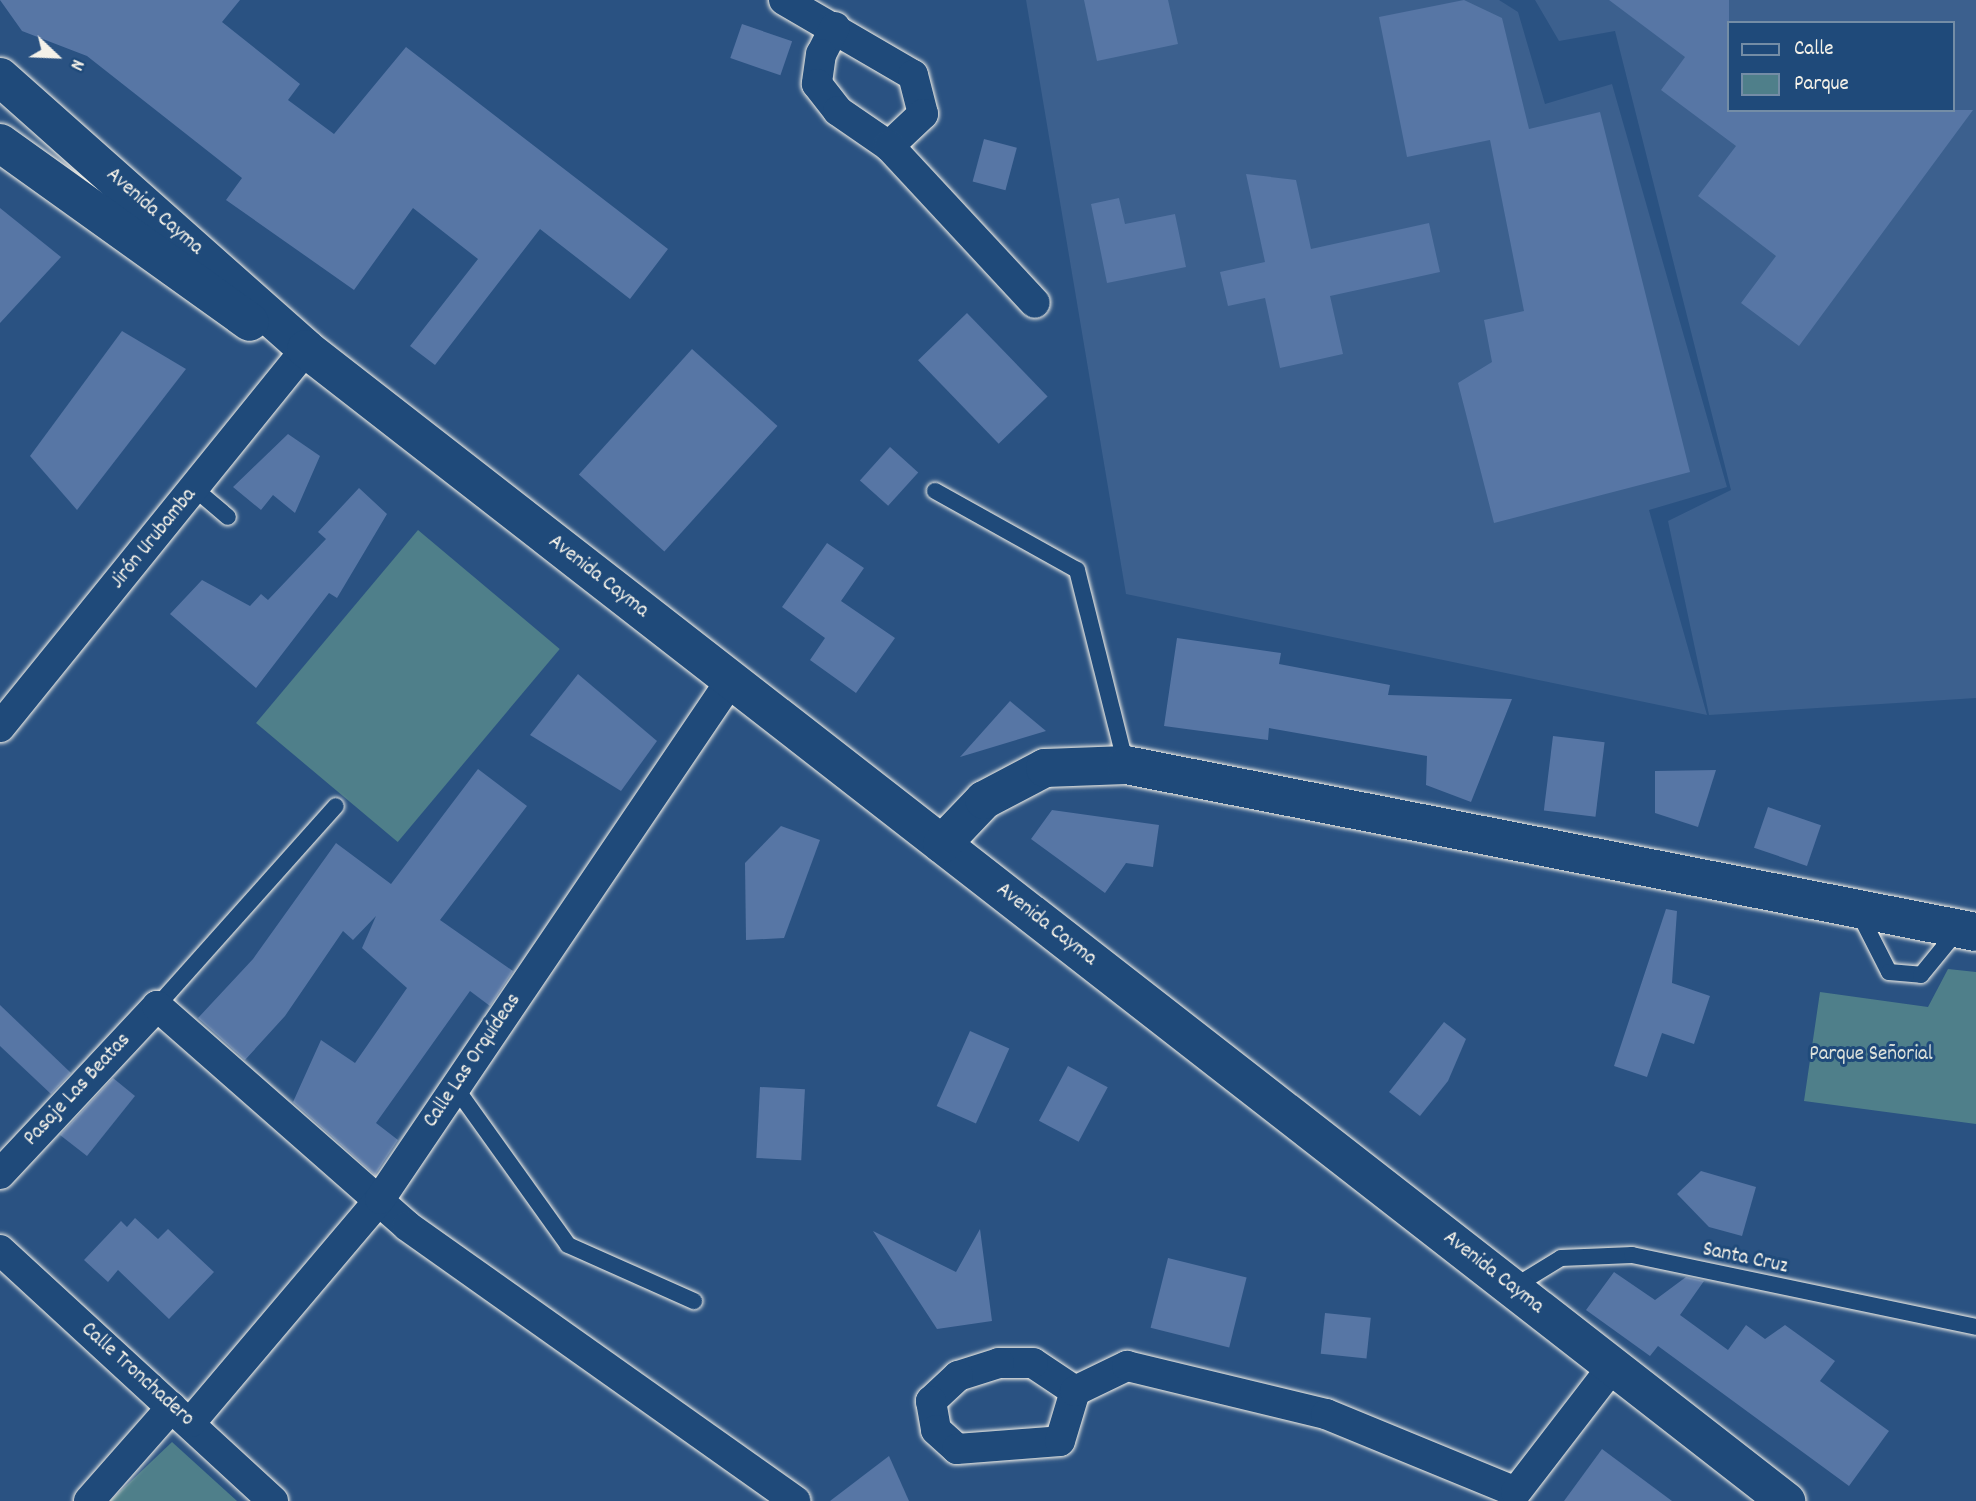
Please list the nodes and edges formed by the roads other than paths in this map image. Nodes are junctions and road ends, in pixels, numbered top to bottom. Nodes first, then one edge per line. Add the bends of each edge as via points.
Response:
1 (784, 0) edge
2 (835, 27) junction
3 (0, 77) edge
4 (0, 143) edge
5 (889, 146) junction
6 (1035, 303) dead end
7 (306, 349) junction
8 (195, 488) junction
9 (934, 492) dead end
10 (228, 517) dead end
11 (731, 680) junction
12 (0, 727) edge
13 (1126, 765) junction
14 (336, 806) dead end
15 (942, 844) junction
16 (1856, 907) junction
17 (1967, 931) edge
18 (157, 1006) junction
19 (455, 1087) junction
20 (0, 1174) edge
21 (380, 1199) junction
22 (0, 1250) edge
23 (1512, 1288) junction
24 (695, 1301) dead end
25 (1976, 1326) edge
26 (1613, 1366) junction
27 (1075, 1391) junction
28 (181, 1415) junction
29 (89, 1501) edge
30 (273, 1501) edge
31 (796, 1501) edge
32 (1786, 1501) edge

1 - 2 street
2 - 5 street via 821,54 817,84 838,111
2 - 5 street via 913,75 923,114
3 - 7 main road, Avenida Cayma
4 - 7 main road, Avenida Cayma via 138,247 270,335
5 - 6 street
7 - 8 street, Jirón Urubamba
7 - 11 main road, Avenida Cayma
8 - 10 lane
8 - 12 street, Jirón Urubamba
9 - 13 lane via 1077,570
11 - 15 main road, Avenida Cayma
11 - 19 street, Calle Las Orquídeas
13 - 15 main road via 1045,768 984,800
13 - 16 main road
14 - 18 lane
15 - 23 main road, Avenida Cayma
16 - 17 main road
16 - 17 lane via 1889,972 1920,975
18 - 20 street, Pasaje Las Beatas
18 - 21 street
19 - 21 street, Calle Las Orquídeas
19 - 24 lane via 568,1245
21 - 28 street, Calle Las Orquídeas
21 - 31 street via 407,1226
22 - 28 street, Calle Tronchadero
23 - 25 lane, Santa Cruz via 1561,1258 1632,1255
23 - 26 main road, Avenida Cayma
26 - 27 street via 1516,1492 1325,1414 1127,1366
26 - 32 main road, Avenida Cayma
27 - 27 street via 1060,1441 957,1449 936,1430 931,1401 958,1376 999,1363 1034,1363
28 - 29 street, Calle Las Orquídeas
28 - 30 street, Calle Tronchadero

